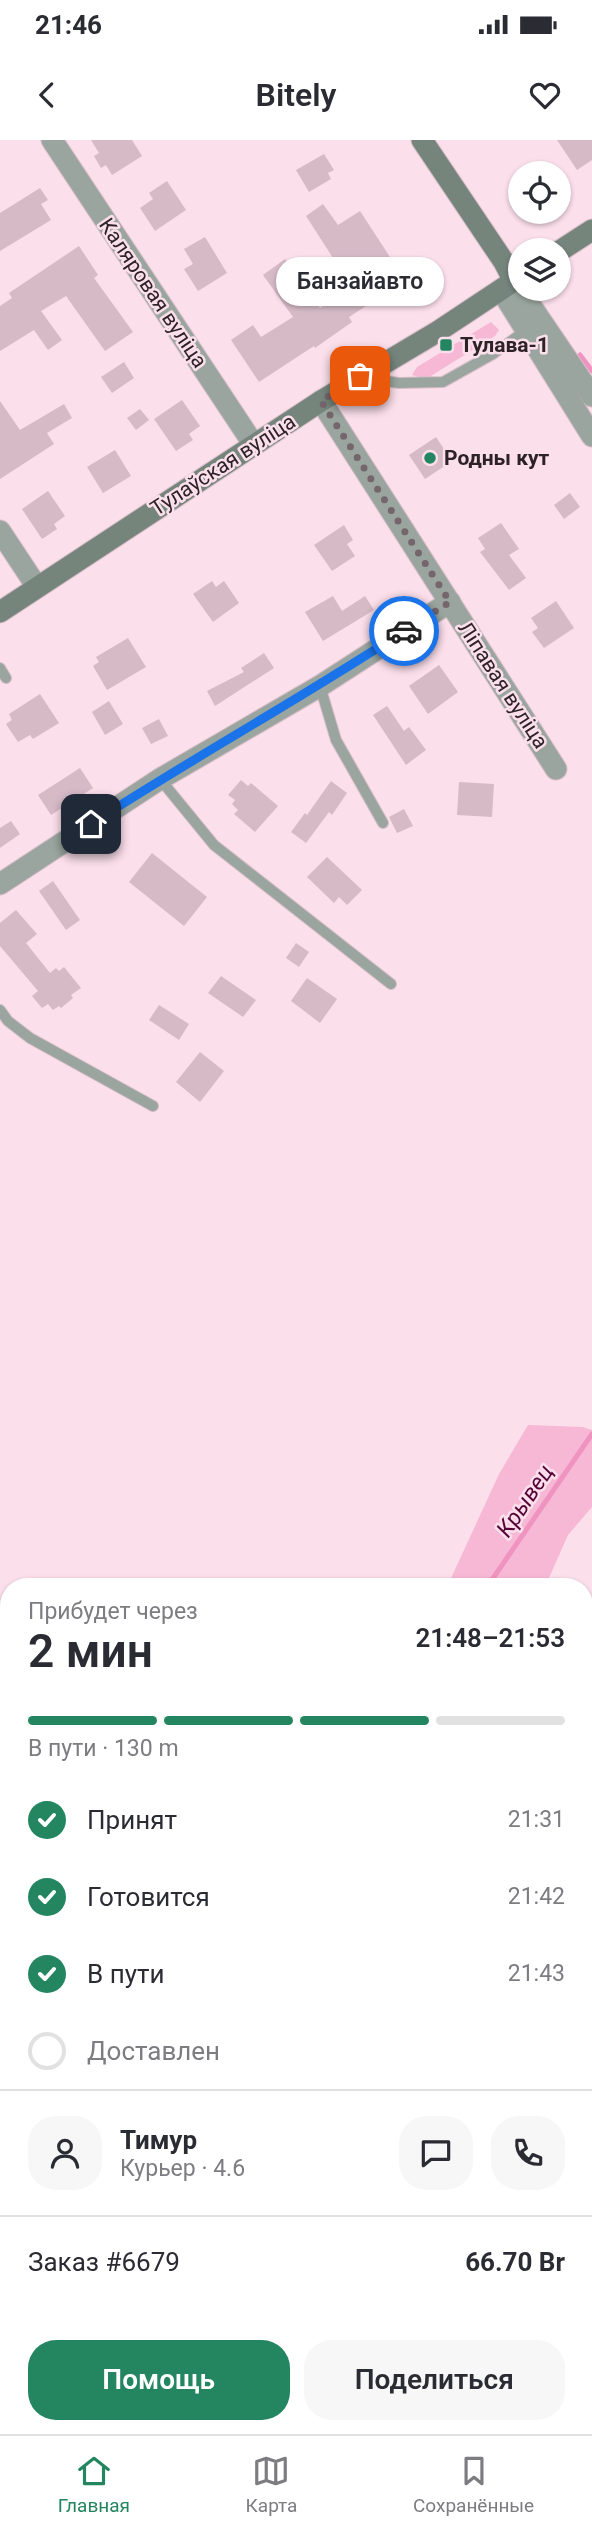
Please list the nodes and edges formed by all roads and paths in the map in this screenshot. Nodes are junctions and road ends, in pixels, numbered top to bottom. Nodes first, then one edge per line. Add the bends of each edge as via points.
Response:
1 (52, 140) edge
2 (422, 140) edge
3 (592, 230) edge
4 (571, 244) edge
5 (508, 274) edge
6 (508, 285) edge
7 (516, 301) edge
8 (524, 301) edge
9 (525, 331) junction
10 (360, 376) junction
11 (592, 396) edge
12 (321, 401) junction
13 (592, 436) edge
14 (254, 445) junction
15 (0, 531) edge
16 (37, 587) junction
17 (450, 602) junction
18 (0, 612) edge
19 (320, 686) junction
20 (556, 769) dead end
21 (160, 779) junction
22 (383, 823) dead end
23 (0, 884) edge
24 (391, 984) dead end
25 (0, 1010) edge
26 (153, 1106) dead end

1 - 14 street, Каляровая вуліца
2 - 5 main road
3 - 4 main road
6 - 10 main road, Тулаўская вуліца
7 - 9 street
8 - 11 street
9 - 10 lane via 443,382 399,383
9 - 13 street
10 - 12 main road, Тулаўская вуліца
12 - 14 main road, Тулаўская вуліца
12 - 17 street, Ліпавая вуліца
14 - 16 main road, Тулаўская вуліца
15 - 16 street
16 - 18 main road, Тулаўская вуліца
17 - 19 street, Ліпавая вуліца
17 - 20 street, Ліпавая вуліца
19 - 21 street, Ліпавая вуліца
19 - 22 lane via 336,740
21 - 23 street, Ліпавая вуліца
21 - 24 lane via 214,845
25 - 26 lane via 30,1038

